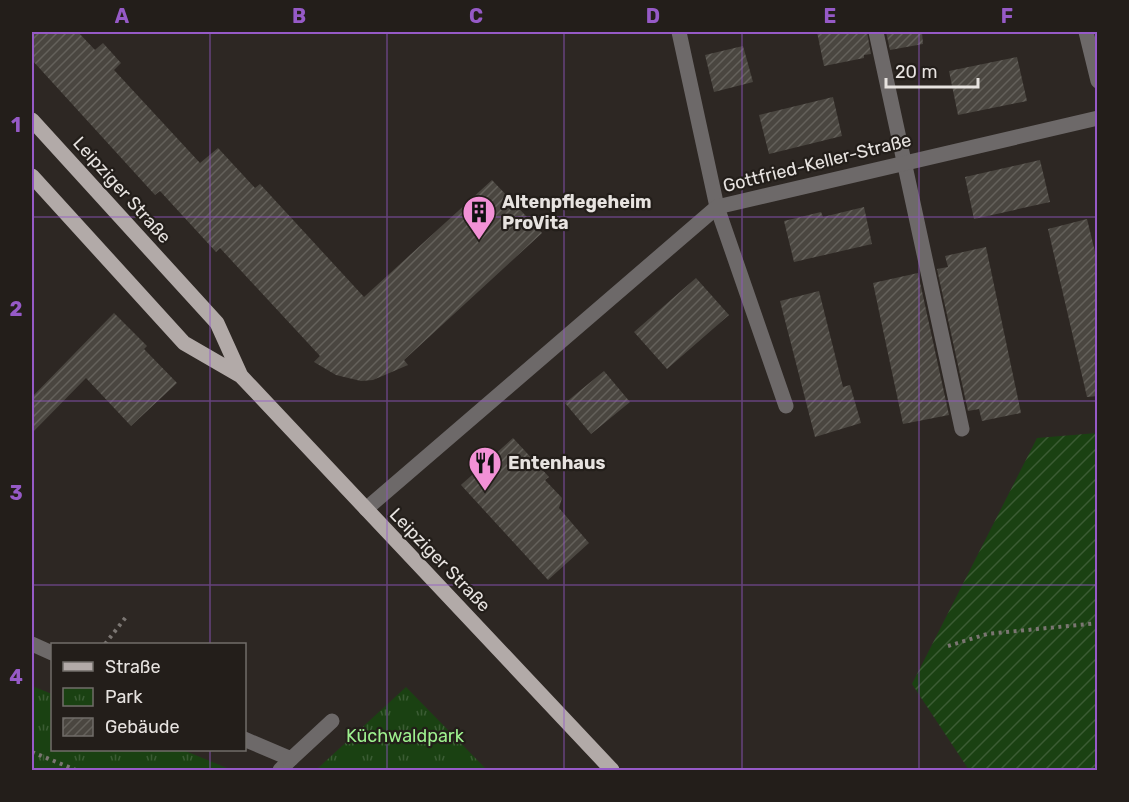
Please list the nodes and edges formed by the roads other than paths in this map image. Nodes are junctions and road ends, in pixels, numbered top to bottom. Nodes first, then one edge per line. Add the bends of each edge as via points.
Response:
1 (679, 32) edge
2 (876, 32) edge
3 (1086, 32) edge
4 (1098, 81) edge
5 (1098, 118) edge
6 (32, 120) edge
7 (905, 162) junction
8 (32, 176) edge
9 (717, 207) junction
10 (241, 376) junction
11 (786, 406) dead end
12 (962, 429) dead end
13 (366, 509) junction
14 (32, 644) edge
15 (51, 653) edge
16 (332, 721) dead end
17 (246, 740) edge
18 (285, 765) edge
19 (612, 771) edge

1 - 9 street
2 - 7 street
3 - 4 street
5 - 7 street, Gottfried-Keller-Straße
6 - 10 main road, Leipziger Straße via 216,323
7 - 9 street, Gottfried-Keller-Straße
7 - 12 street
8 - 10 main road, Leipziger Straße via 184,343
9 - 11 street
9 - 13 street, Gottfried-Keller-Straße
10 - 13 main road, Leipziger Straße
13 - 19 main road, Leipziger Straße
14 - 15 street
16 - 18 street
17 - 18 street

